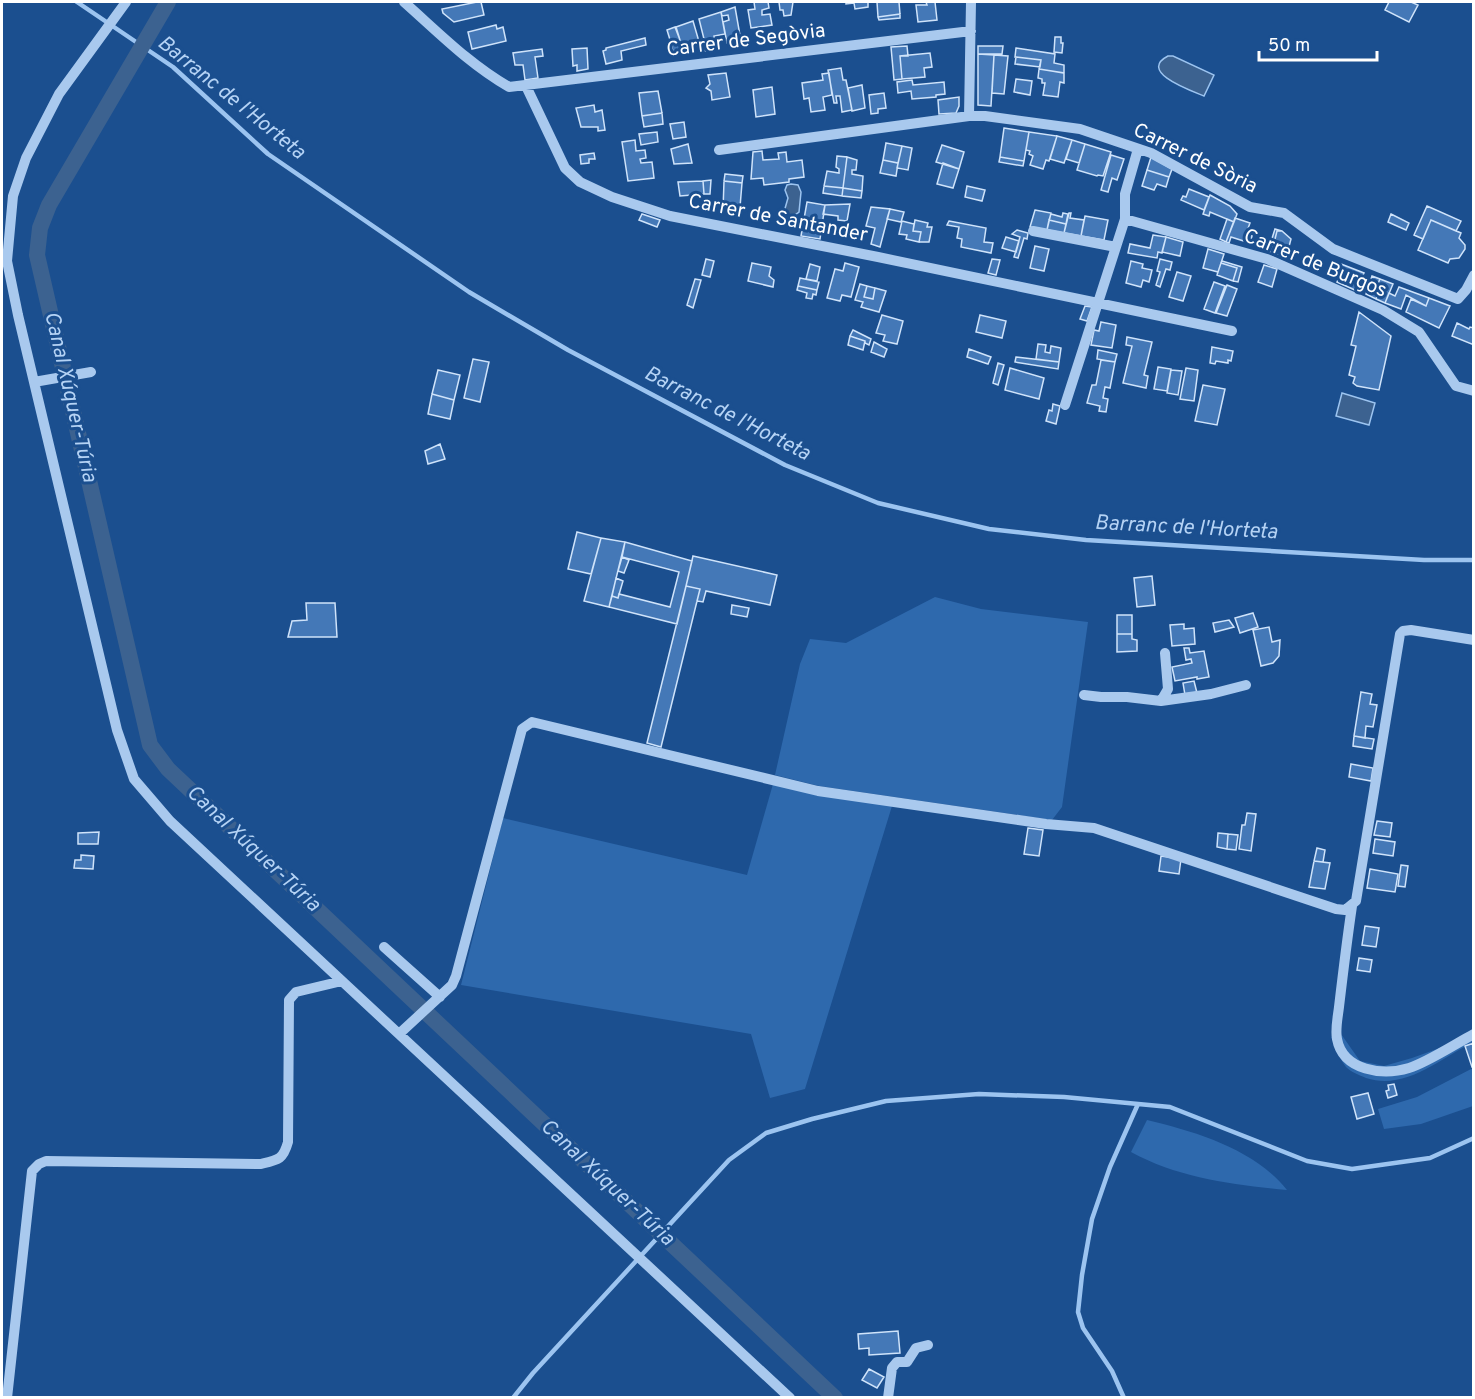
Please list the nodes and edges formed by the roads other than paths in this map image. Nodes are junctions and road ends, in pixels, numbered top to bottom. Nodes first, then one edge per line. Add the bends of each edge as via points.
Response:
1 (126, 2) edge
2 (404, 2) edge
3 (971, 2) edge
4 (971, 32) junction
5 (526, 86) junction
6 (969, 116) junction
7 (1138, 149) junction
8 (719, 150) dead end
9 (1125, 219) junction
10 (1033, 231) dead end
11 (1116, 247) junction
12 (1473, 275) edge
13 (1097, 302) junction
14 (1232, 331) dead end
15 (91, 372) dead end
16 (34, 382) junction
17 (1473, 391) edge
18 (1065, 405) dead end
19 (1473, 640) edge
20 (1165, 653) dead end
21 (1246, 685) dead end
22 (1084, 695) dead end
23 (1161, 701) junction
24 (1352, 906) junction
25 (384, 947) dead end
26 (342, 981) junction
27 (438, 999) junction
28 (399, 1034) junction
29 (1473, 1034) edge
30 (928, 1346) dead end
31 (7, 1398) edge
32 (790, 1398) edge
33 (888, 1398) edge

1 - 16 street via 59,94 26,158 13,196 7,261
2 - 5 street via 484,73 509,87
3 - 4 street
4 - 5 street, Carrer de Segòvia
4 - 6 street
5 - 13 street, Carrer de Santander via 566,168 580,182 603,194 670,216
6 - 7 street, Carrer de Sòria via 1080,129
6 - 8 street, Carrer de Sòria
7 - 9 street via 1125,194
7 - 12 street, Carrer de Sòria via 1250,207 1284,213 1333,249 1458,299
9 - 11 street
9 - 17 street, Carrer de Burgos via 1267,259 1383,310 1419,332 1456,386
10 - 11 street
11 - 13 street
13 - 14 street, Carrer de Santander
13 - 18 street
15 - 16 street
16 - 26 street via 117,730 134,779 170,821
19 - 24 street via 1411,630 1400,634 1356,901
20 - 23 street via 1168,689
21 - 23 street
22 - 23 street
24 - 27 street via 1336,909 1095,828 818,790 532,722 522,729 456,976
24 - 29 street via 1336,1038 1342,1052 1368,1071 1390,1072 1411,1068
25 - 27 street
26 - 28 street
26 - 31 street via 296,992 289,1000 288,1142 281,1158 260,1164 46,1161 32,1172
27 - 28 street
28 - 32 street
30 - 33 street via 916,1348 907,1362 897,1362 892,1368

